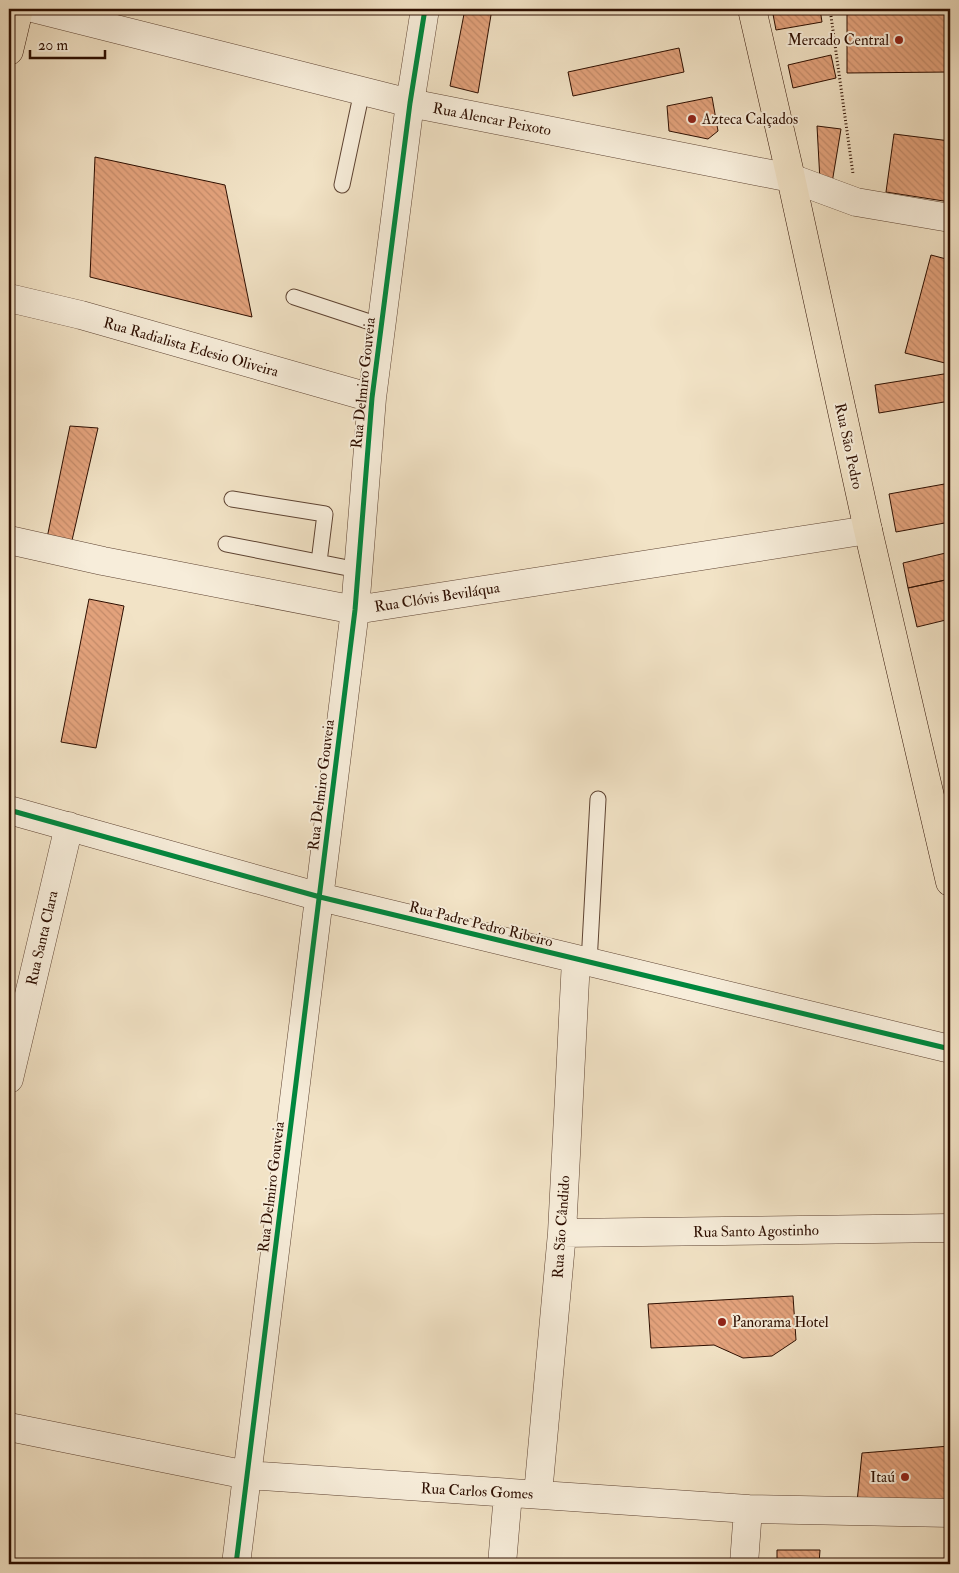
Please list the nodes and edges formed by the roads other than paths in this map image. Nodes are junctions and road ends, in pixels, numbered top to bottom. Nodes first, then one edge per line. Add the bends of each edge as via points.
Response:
1 (19, 9) edge
2 (36, 9) edge
3 (425, 9) edge
4 (752, 9) edge
5 (9, 51) edge
6 (362, 91) junction
7 (410, 103) junction
8 (791, 178) junction
9 (342, 186) dead end
10 (950, 218) edge
11 (294, 297) dead end
12 (9, 298) edge
13 (382, 326) junction
14 (372, 398) junction
15 (232, 499) dead end
16 (868, 530) junction
17 (9, 540) edge
18 (226, 544) dead end
19 (318, 562) junction
20 (358, 570) junction
21 (355, 610) junction
22 (598, 799) dead end
23 (9, 810) edge
24 (69, 826) junction
25 (950, 882) edge
26 (320, 897) junction
27 (583, 962) junction
28 (950, 1049) edge
29 (9, 1079) edge
30 (950, 1228) edge
31 (562, 1233) junction
32 (9, 1427) edge
33 (247, 1475) junction
34 (508, 1494) junction
35 (538, 1494) junction
36 (748, 1509) junction
37 (950, 1513) edge
38 (236, 1564) edge
39 (502, 1564) edge
40 (744, 1564) edge

1 - 5 highway
2 - 6 street, Rua Alencar Peixoto
3 - 7 street, Rua Delmiro Gouveia
4 - 8 highway, Rua São Pedro
6 - 7 street, Rua Alencar Peixoto
6 - 9 lane
7 - 8 street, Rua Alencar Peixoto
7 - 13 street, Rua Delmiro Gouveia
8 - 10 street, Rua Alencar Peixoto via 856,202
8 - 16 highway, Rua São Pedro
11 - 13 lane
12 - 14 street, Rua Radialista Edesio Oliveira
13 - 14 street, Rua Delmiro Gouveia
14 - 20 street, Rua Delmiro Gouveia
15 - 19 lane via 325,514
16 - 21 street, Rua Clóvis Beviláqua
16 - 25 highway, Rua São Pedro
17 - 21 street, Rua Clóvis Beviláqua
18 - 19 lane
19 - 20 lane
20 - 21 street, Rua Delmiro Gouveia
21 - 26 street, Rua Delmiro Gouveia
22 - 27 lane
23 - 24 street, Rua Padre Pedro Ribeiro
24 - 26 street, Rua Padre Pedro Ribeiro
24 - 29 street, Rua Santa Clara
26 - 27 street, Rua Padre Pedro Ribeiro
26 - 33 street, Rua Delmiro Gouveia
27 - 28 street, Rua Padre Pedro Ribeiro
27 - 31 street, Rua São Cândido
30 - 31 street, Rua Santo Agostinho
31 - 35 street, Rua São Cândido
32 - 33 street, Rua Carlos Gomes
33 - 34 street, Rua Carlos Gomes
33 - 38 street, Rua Delmiro Gouveia
34 - 35 street, Rua Carlos Gomes
34 - 39 street
35 - 36 street, Rua Carlos Gomes
36 - 37 street, Rua Carlos Gomes
36 - 40 street

